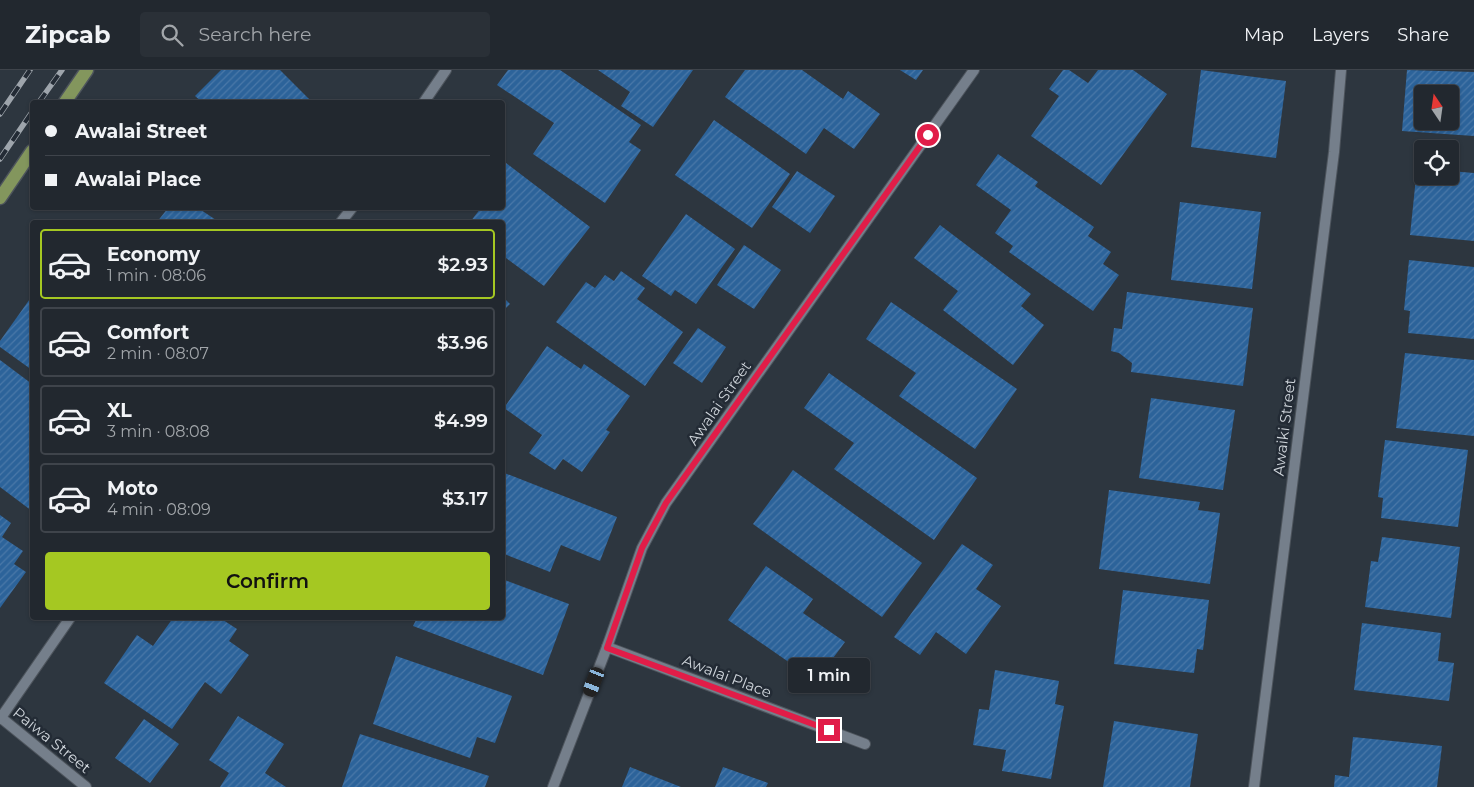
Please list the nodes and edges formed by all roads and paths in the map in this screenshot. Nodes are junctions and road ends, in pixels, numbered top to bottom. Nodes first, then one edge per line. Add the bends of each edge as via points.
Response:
1 (87, 70) edge
2 (446, 70) edge
3 (974, 70) edge
4 (1341, 70) edge
5 (66, 100) edge
6 (425, 100) edge
7 (30, 153) edge
8 (0, 198) edge
9 (350, 210) edge
10 (343, 220) edge
11 (69, 620) edge
12 (607, 648) junction
13 (0, 718) edge
14 (865, 744) dead end
15 (86, 787) edge
16 (553, 787) edge
17 (1254, 787) edge

1 - 5 main road
2 - 6 street
3 - 12 street, Awalai Street via 666,503 642,548
4 - 17 street, Awaiki Street via 1334,152
7 - 8 main road
9 - 10 street
11 - 13 street
12 - 14 street, Awalai Place
12 - 16 street, Awalai Street
13 - 15 street, Paiwa Street

